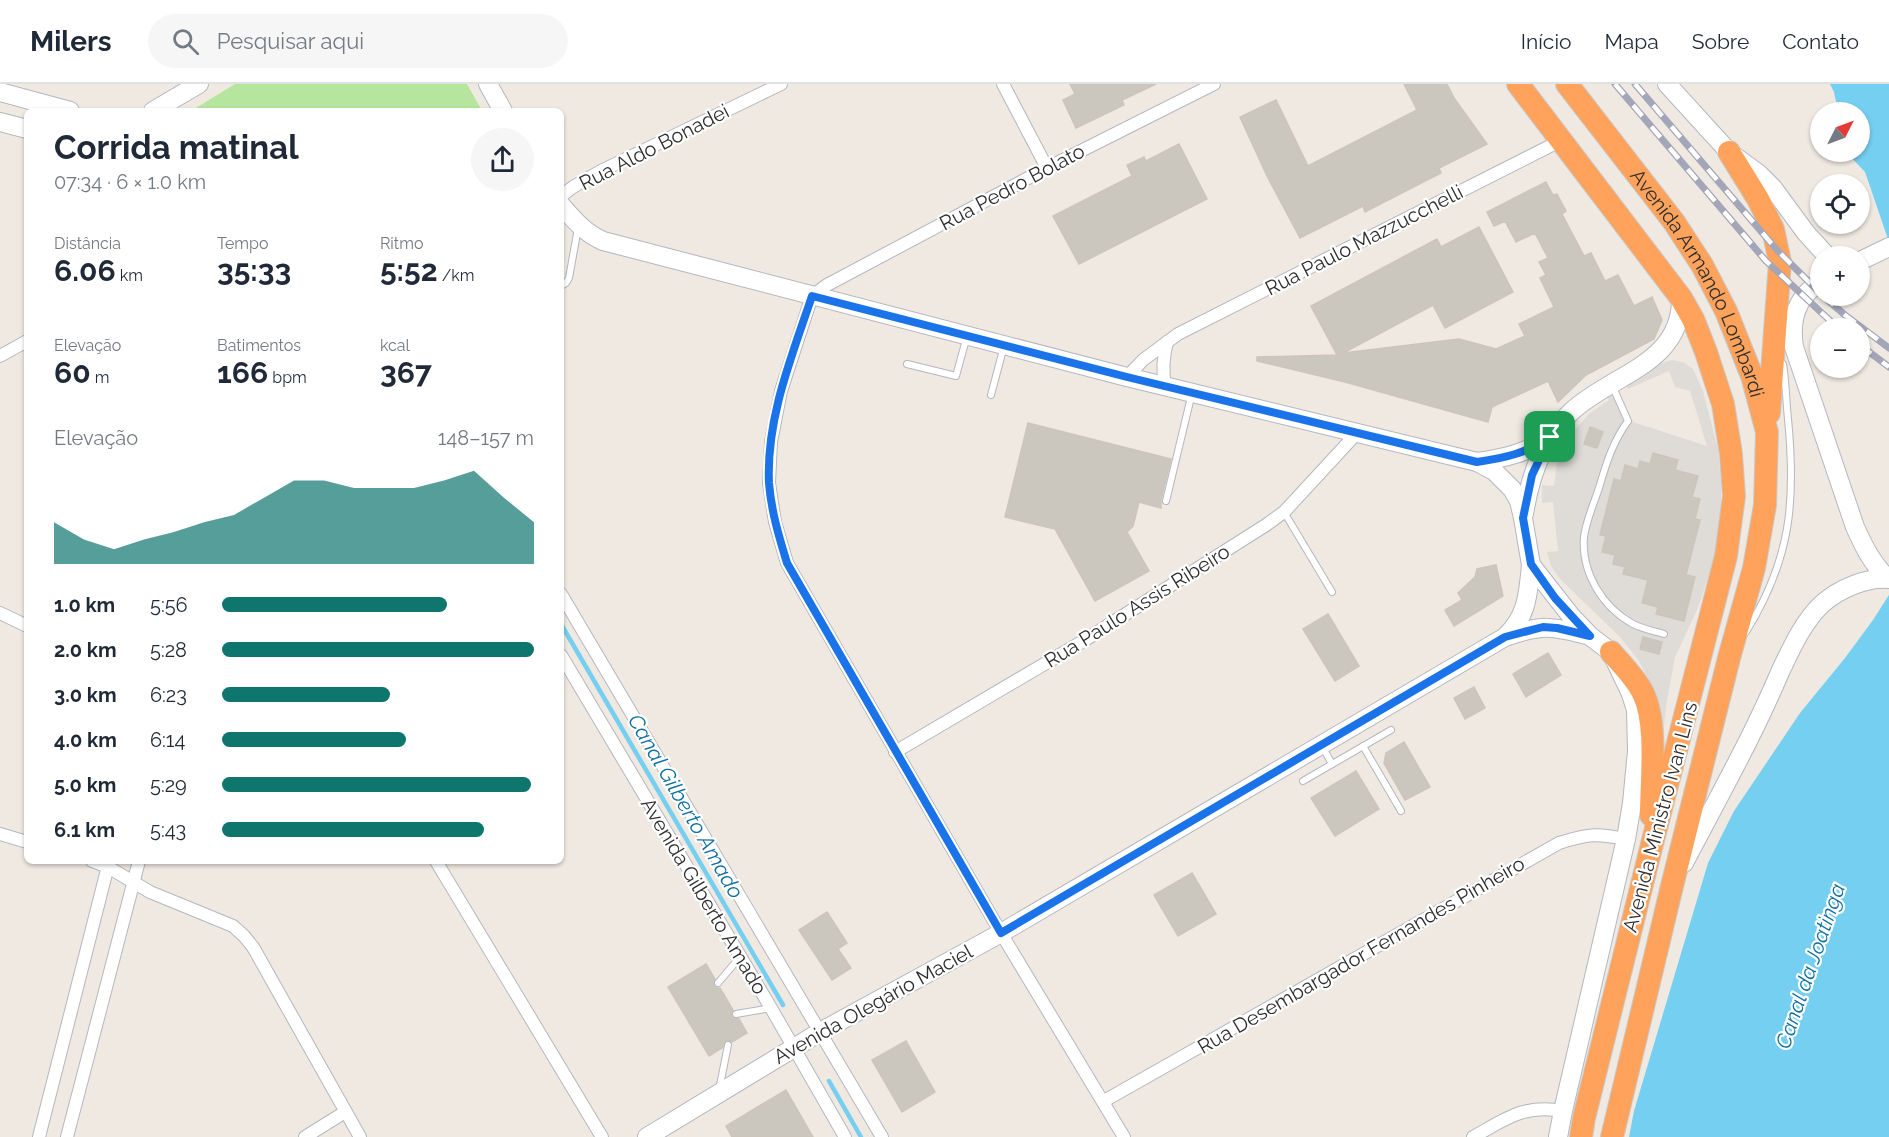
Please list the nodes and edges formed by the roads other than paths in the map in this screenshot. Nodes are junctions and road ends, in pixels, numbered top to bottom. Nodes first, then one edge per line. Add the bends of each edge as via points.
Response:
1 (488, 84) edge
2 (781, 84) edge
3 (1003, 84) edge
4 (1214, 84) edge
5 (1518, 84) edge
6 (1567, 84) edge
7 (1668, 84) edge
8 (195, 85) edge
9 (0, 92) edge
10 (59, 108) edge
11 (158, 108) edge
12 (501, 108) edge
13 (0, 122) edge
14 (24, 128) edge
15 (1562, 140) junction
16 (1729, 152) junction
17 (1047, 168) junction
18 (564, 194) edge
19 (564, 208) edge
20 (579, 226) junction
21 (1818, 246) edge
22 (1889, 247) edge
23 (1870, 256) edge
24 (564, 284) edge
25 (1810, 291) edge
26 (812, 296) junction
27 (1681, 298) junction
28 (1775, 324) junction
29 (968, 336) junction
30 (1167, 342) junction
31 (24, 343) edge
32 (1004, 345) junction
33 (0, 356) edge
34 (1798, 362) junction
35 (907, 364) dead end
36 (1784, 376) junction
37 (1127, 377) junction
38 (1611, 384) junction
39 (1166, 386) junction
40 (1192, 393) junction
41 (991, 395) dead end
42 (1767, 432) junction
43 (1357, 433) junction
44 (1550, 437) junction
45 (1477, 462) junction
46 (1734, 496) joint
47 (1166, 501) dead end
48 (1765, 505) joint
49 (1284, 512) junction
50 (1523, 518) junction
51 (1531, 564) junction
52 (1888, 579) edge
53 (1332, 592) dead end
54 (564, 599) edge
55 (0, 612) edge
56 (24, 624) edge
57 (1664, 634) dead end
58 (1590, 636) junction
59 (1505, 637) junction
60 (1611, 652) junction
61 (1730, 658) junction
62 (564, 660) edge
63 (1391, 730) dead end
64 (1322, 745) junction
65 (1363, 746) junction
66 (895, 752) junction
67 (1332, 764) junction
68 (1302, 782) dead end
69 (1401, 811) dead end
70 (0, 834) edge
71 (1626, 839) junction
72 (24, 841) edge
73 (1652, 844) junction
74 (109, 864) edge
75 (137, 864) edge
76 (438, 864) edge
77 (132, 883) junction
78 (1672, 886) junction
79 (1001, 933) junction
80 (740, 957) junction
81 (718, 983) dead end
82 (771, 1008) junction
83 (736, 1014) dead end
84 (820, 1032) junction
85 (728, 1045) dead end
86 (793, 1048) junction
87 (718, 1093) junction
88 (1104, 1101) junction
89 (345, 1112) junction
90 (1576, 1126) edge
91 (39, 1137) edge
92 (67, 1137) edge
93 (305, 1137) edge
94 (360, 1137) edge
95 (602, 1137) edge
96 (647, 1137) edge
97 (845, 1137) edge
98 (882, 1137) edge
99 (1124, 1137) edge
100 (1473, 1137) edge
101 (1558, 1137) edge
102 (1612, 1137) edge

1 - 12 main road
2 - 18 street, Rua Aldo Bonadei via 601,171
3 - 17 street
4 - 17 street, Rua Pedro Bolato
5 - 15 highway, Avenida Armando Lombardi
6 - 42 highway, Avenida Armando Lombardi via 1674,222 1702,265 1752,376
7 - 16 main road
8 - 11 main road
9 - 10 main road
13 - 14 main road
15 - 27 highway, Avenida Armando Lombardi
15 - 30 street, Rua Paulo Mazzucchelli
16 - 21 main road via 1773,188
16 - 28 highway via 1773,230 1780,262
17 - 26 street, Rua Pedro Bolato
19 - 20 main road
20 - 24 lane
20 - 26 main road via 603,241
22 - 23 main road
25 - 34 main road via 1795,312 1792,325
26 - 29 main road
26 - 66 street via 781,391 771,442 769,483 775,522 787,563
27 - 38 main road via 1679,321 1671,338 1652,358
27 - 46 highway, Avenida Armando Lombardi via 1697,330 1723,404
28 - 36 lane
28 - 42 highway
29 - 32 main road
29 - 35 lane via 956,376
30 - 37 street, Rua Paulo Mazzucchelli
30 - 39 street via 1163,358
31 - 33 street
32 - 37 main road
32 - 41 lane
34 - 36 lane
34 - 52 main road via 1862,543
36 - 61 lane via 1793,482 1789,521 1778,569
37 - 39 main road
38 - 44 main road via 1578,406
38 - 57 lane via 1628,421 1608,458 1584,536 1586,562 1591,580 1619,614 1633,624
39 - 40 main road
40 - 43 main road
40 - 47 lane
42 - 48 highway, Avenida Armando Lombardi
43 - 45 main road
43 - 49 street, Rua Paulo Assis Ribeiro
44 - 45 main road via 1515,456
44 - 50 main road via 1532,475
45 - 50 main road via 1504,479 1519,501
46 - 73 highway, Avenida Ministro Ivan Lins via 1726,556
48 - 61 highway, Avenida Ministro Ivan Lins via 1754,568
49 - 53 lane
49 - 66 street, Rua Paulo Assis Ribeiro via 1085,640
50 - 51 main road
51 - 58 main road
51 - 59 main road, Avenida Olegário Maciel via 1525,609
52 - 78 main road via 1862,583 1834,595 1808,621
54 - 84 street, Avenida Gilberto Amado
55 - 56 street
58 - 59 main road, Avenida Olegário Maciel via 1543,627
58 - 60 main road
59 - 64 main road, Avenida Olegário Maciel
60 - 71 main road, Avenida Ministro Ivan Lins via 1636,710 1638,751
60 - 73 highway via 1634,679 1648,707
61 - 78 highway, Avenida Ministro Ivan Lins
62 - 80 street, Avenida Gilberto Amado
63 - 65 lane
64 - 67 lane
64 - 79 main road, Avenida Olegário Maciel
65 - 67 lane
65 - 69 lane
66 - 79 street
67 - 68 lane
70 - 72 street
71 - 88 street, Rua Desembargador Fernandes Pinheiro via 1600,834 1559,843
71 - 90 main road, Avenida Ministro Ivan Lins
73 - 90 highway, Avenida Ministro Ivan Lins
74 - 77 street
74 - 91 street
75 - 77 street
76 - 95 street
77 - 89 street via 233,926 244,936
77 - 92 street
78 - 102 highway, Avenida Ministro Ivan Lins
79 - 84 main road, Avenida Olegário Maciel
79 - 88 street
80 - 81 lane
80 - 82 street, Avenida Gilberto Amado
82 - 83 lane
82 - 86 street, Avenida Gilberto Amado
84 - 86 main road, Avenida Olegário Maciel
84 - 98 street, Avenida Gilberto Amado
85 - 87 lane
86 - 87 main road, Avenida Olegário Maciel
86 - 97 street, Avenida Gilberto Amado
87 - 96 main road, Avenida Olegário Maciel
88 - 99 street
89 - 93 street
89 - 94 street
90 - 100 street via 1546,1108 1526,1110
90 - 101 main road, Avenida Ministro Ivan Lins

